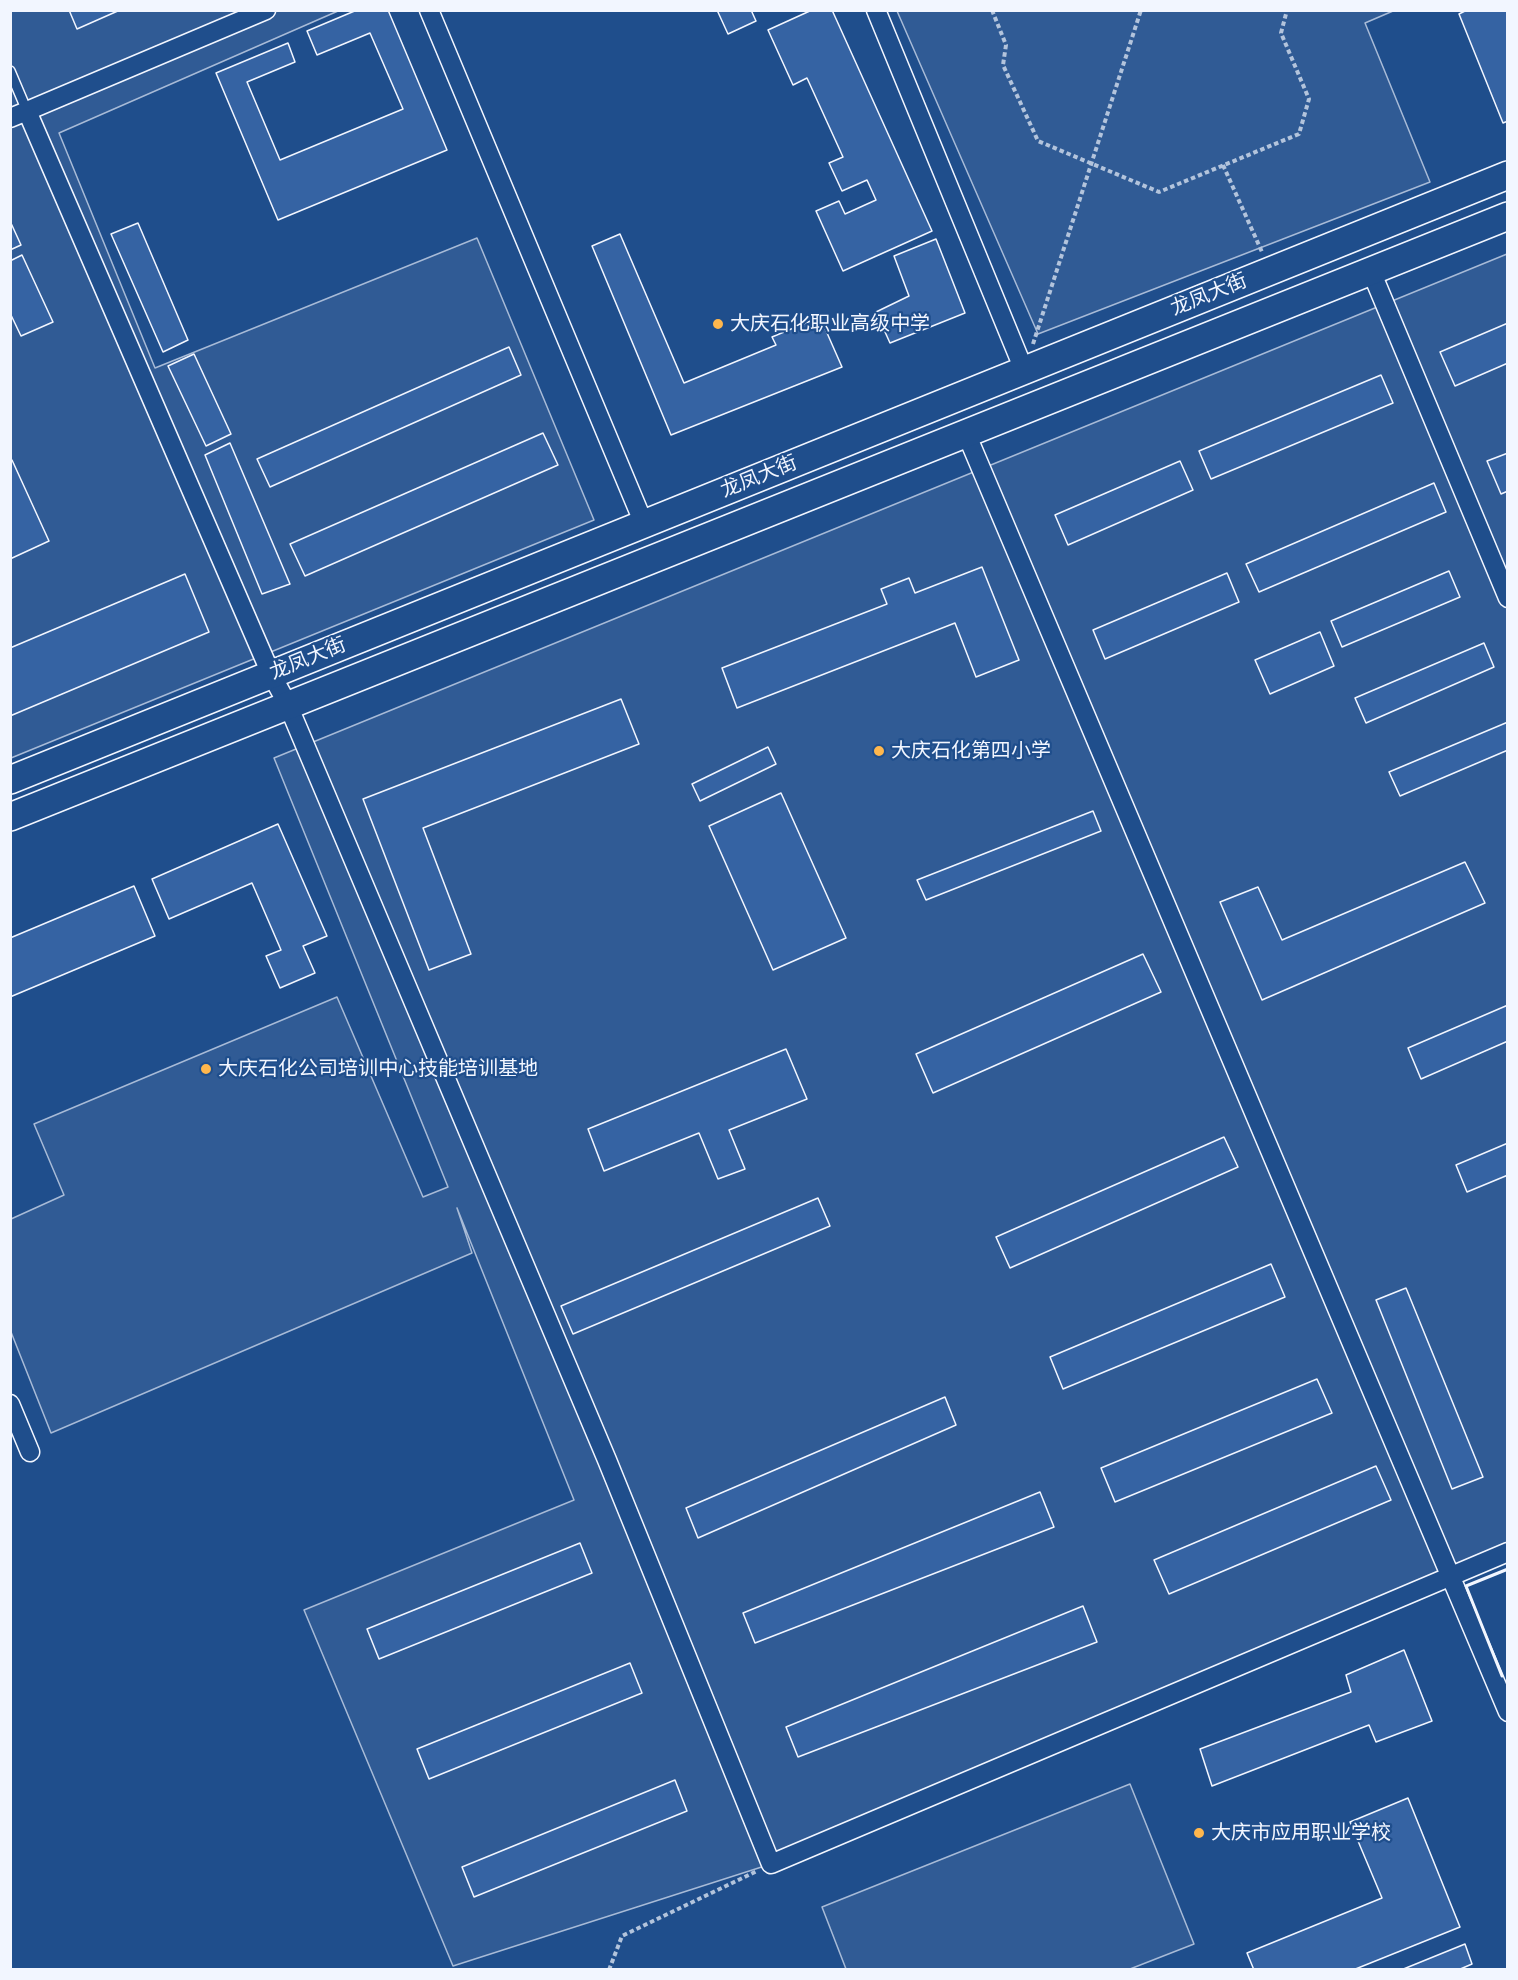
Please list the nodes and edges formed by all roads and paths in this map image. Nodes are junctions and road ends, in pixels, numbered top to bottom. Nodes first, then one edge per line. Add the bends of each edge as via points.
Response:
1 (266, 10) edge
2 (429, 10) edge
3 (876, 10) edge
4 (992, 10) edge
5 (1141, 10) edge
6 (1287, 10) edge
7 (10, 71) edge
8 (19, 114) edge
9 (1093, 163) junction
10 (1223, 165) junction
11 (1508, 175) edge
12 (1508, 216) edge
13 (1270, 271) junction
14 (1371, 271) junction
15 (1024, 370) junction
16 (966, 433) junction
17 (644, 524) junction
18 (1508, 598) edge
19 (271, 675) junction
20 (288, 705) junction
21 (10, 780) edge
22 (10, 817) edge
23 (10, 1404) edge
24 (30, 1452) dead end
25 (1508, 1552) edge
26 (1450, 1577) junction
27 (1508, 1712) edge
28 (771, 1864) junction
29 (609, 1970) edge

1 - 8 street
2 - 17 street
3 - 15 street
4 - 9 path via 1006,45 1003,65 1038,141
5 - 9 path
6 - 10 path via 1281,33 1309,99 1299,134
7 - 8 lane
8 - 19 street
9 - 10 path via 1159,192
9 - 15 path
10 - 13 path
11 - 13 main road, 龙凤大街
12 - 14 main road, 龙凤大街
13 - 15 main road, 龙凤大街
14 - 16 main road, 龙凤大街
14 - 18 street
15 - 17 main road, 龙凤大街
16 - 20 main road, 龙凤大街
16 - 26 street
17 - 19 main road, 龙凤大街
19 - 20 street
19 - 21 main road, 龙凤大街
20 - 22 main road, 龙凤大街
20 - 28 street via 607,1460
23 - 24 street
25 - 26 street
26 - 27 street
26 - 28 street
28 - 29 path via 621,1936

